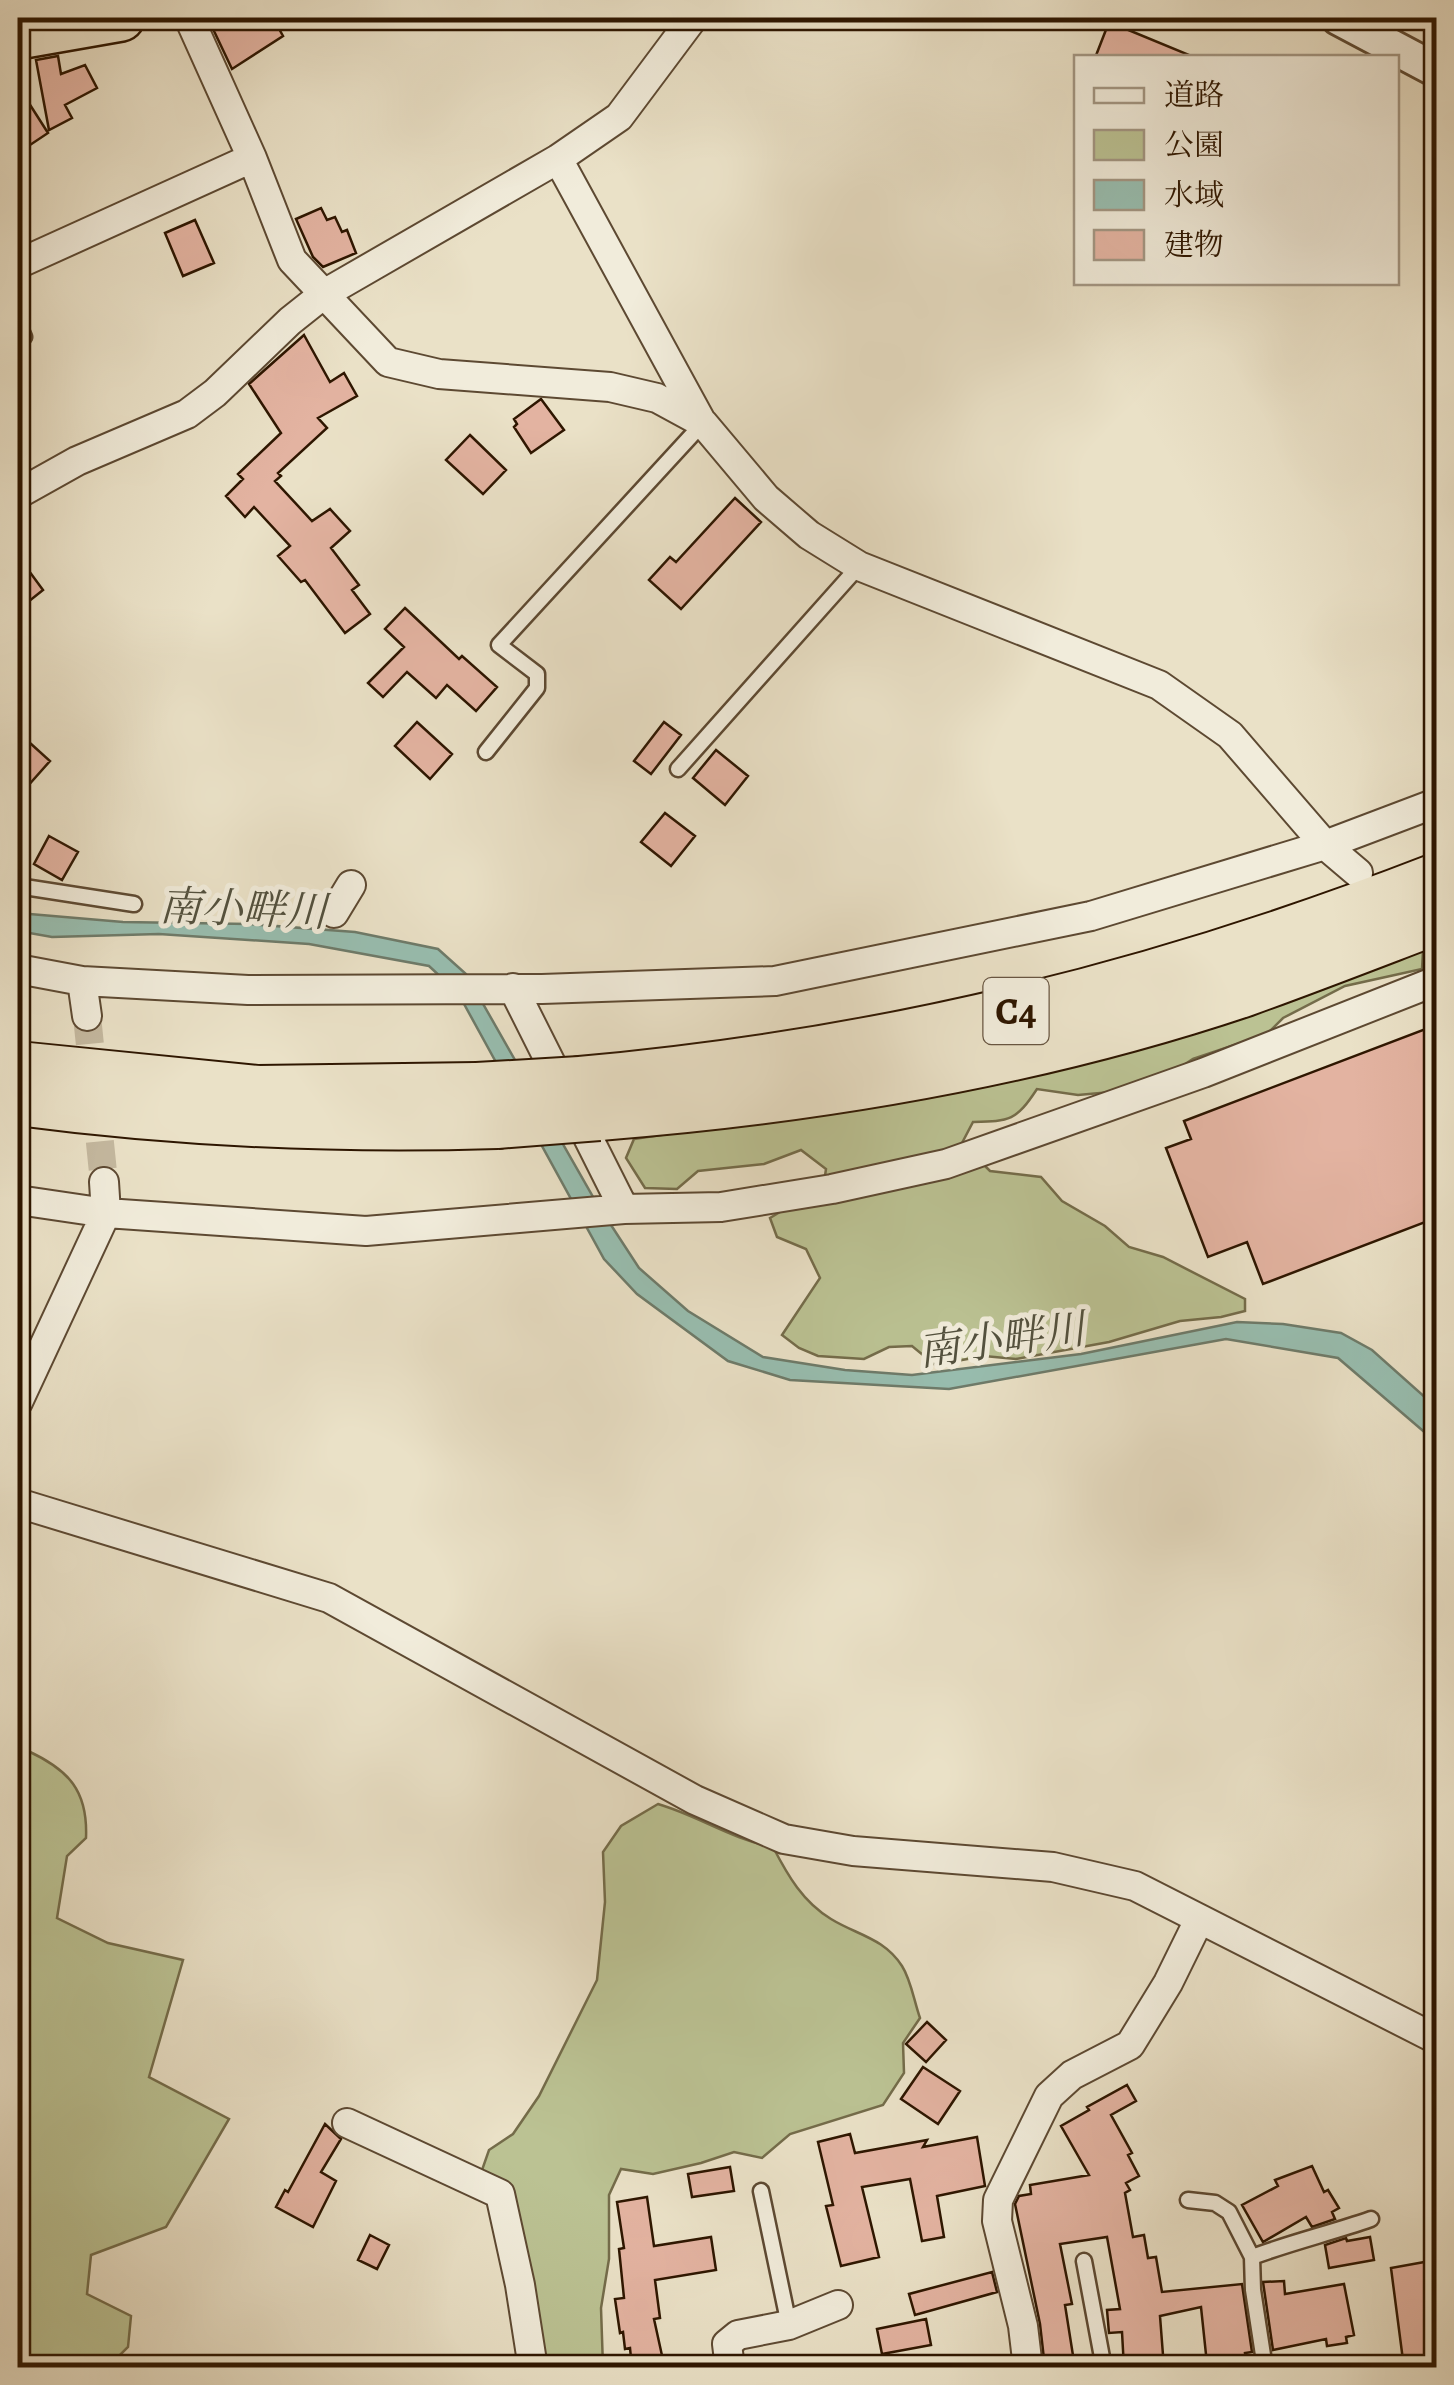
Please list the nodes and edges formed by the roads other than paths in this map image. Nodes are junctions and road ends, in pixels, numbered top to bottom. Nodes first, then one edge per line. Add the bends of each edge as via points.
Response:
1 (121, 18) edge
2 (189, 18) edge
3 (693, 18) edge
4 (1338, 18) edge
5 (24, 33) edge
6 (1436, 70) edge
7 (252, 158) junction
8 (558, 159) junction
9 (18, 264) edge
10 (324, 294) junction
11 (702, 423) junction
12 (18, 494) edge
13 (859, 566) junction
14 (486, 752) dead end
15 (678, 769) dead end
16 (1436, 803) edge
17 (1326, 846) junction
18 (1358, 873) dead end
19 (1436, 878) edge
20 (351, 885) dead end
21 (18, 886) edge
22 (134, 904) dead end
23 (334, 914) dead end
24 (1436, 920) edge
25 (18, 968) edge
26 (82, 981) junction
27 (1436, 981) edge
28 (513, 988) junction
29 (87, 1016) tunnel mouth
30 (18, 1066) edge
31 (590, 1098) junction
32 (18, 1101) edge
33 (487, 1106) junction
34 (104, 1182) tunnel mouth
35 (18, 1200) edge
36 (624, 1209) junction
37 (106, 1213) junction
38 (18, 1402) edge
39 (18, 1503) edge
40 (1198, 1920) junction
41 (1436, 2039) edge
42 (347, 2123) dead end
43 (761, 2192) dead end
44 (1188, 2200) dead end
45 (1371, 2219) dead end
46 (1252, 2257) junction
47 (1084, 2261) dead end
48 (838, 2305) dead end
49 (790, 2325) junction
50 (533, 2368) edge
51 (730, 2368) edge
52 (1028, 2368) edge
53 (1104, 2368) edge
54 (1265, 2368) edge

1 - 5 highway
2 - 7 street
3 - 8 street via 619,117
4 - 6 street
7 - 9 street
7 - 10 street via 292,260
8 - 10 street
8 - 11 street
10 - 11 street via 388,362 438,374 610,387 657,398
10 - 12 street via 187,414 78,460
11 - 13 street via 766,498
11 - 14 lane via 500,645 537,674 536,688
13 - 15 lane
13 - 17 street via 1159,685 1230,734
16 - 17 street
17 - 18 street
17 - 28 street via 1092,916 775,981
19 - 31 highway, C4 via 1225,954 1057,1001
20 - 23 street
21 - 22 lane
24 - 31 highway, C4 via 1242,992 963,1066 712,1107
25 - 26 street
26 - 28 street via 248,990
26 - 29 street
27 - 36 street via 1204,1073 946,1164 721,1207
28 - 36 street
30 - 33 highway, C4
31 - 33 highway, C4, bridge
32 - 33 highway, C4 via 256,1124 392,1127
34 - 37 street
35 - 37 street
36 - 37 street via 366,1231
37 - 38 street
39 - 40 street via 330,1598 695,1800 784,1838 853,1851 1053,1867 1135,1886
40 - 41 street
40 - 52 street via 1130,2045 1072,2075 1048,2096 998,2200 996,2221
42 - 50 street via 500,2194
43 - 49 lane
44 - 46 lane via 1230,2212
45 - 46 lane
46 - 54 lane
47 - 53 lane
48 - 49 street
49 - 51 street via 738,2336 727,2344

